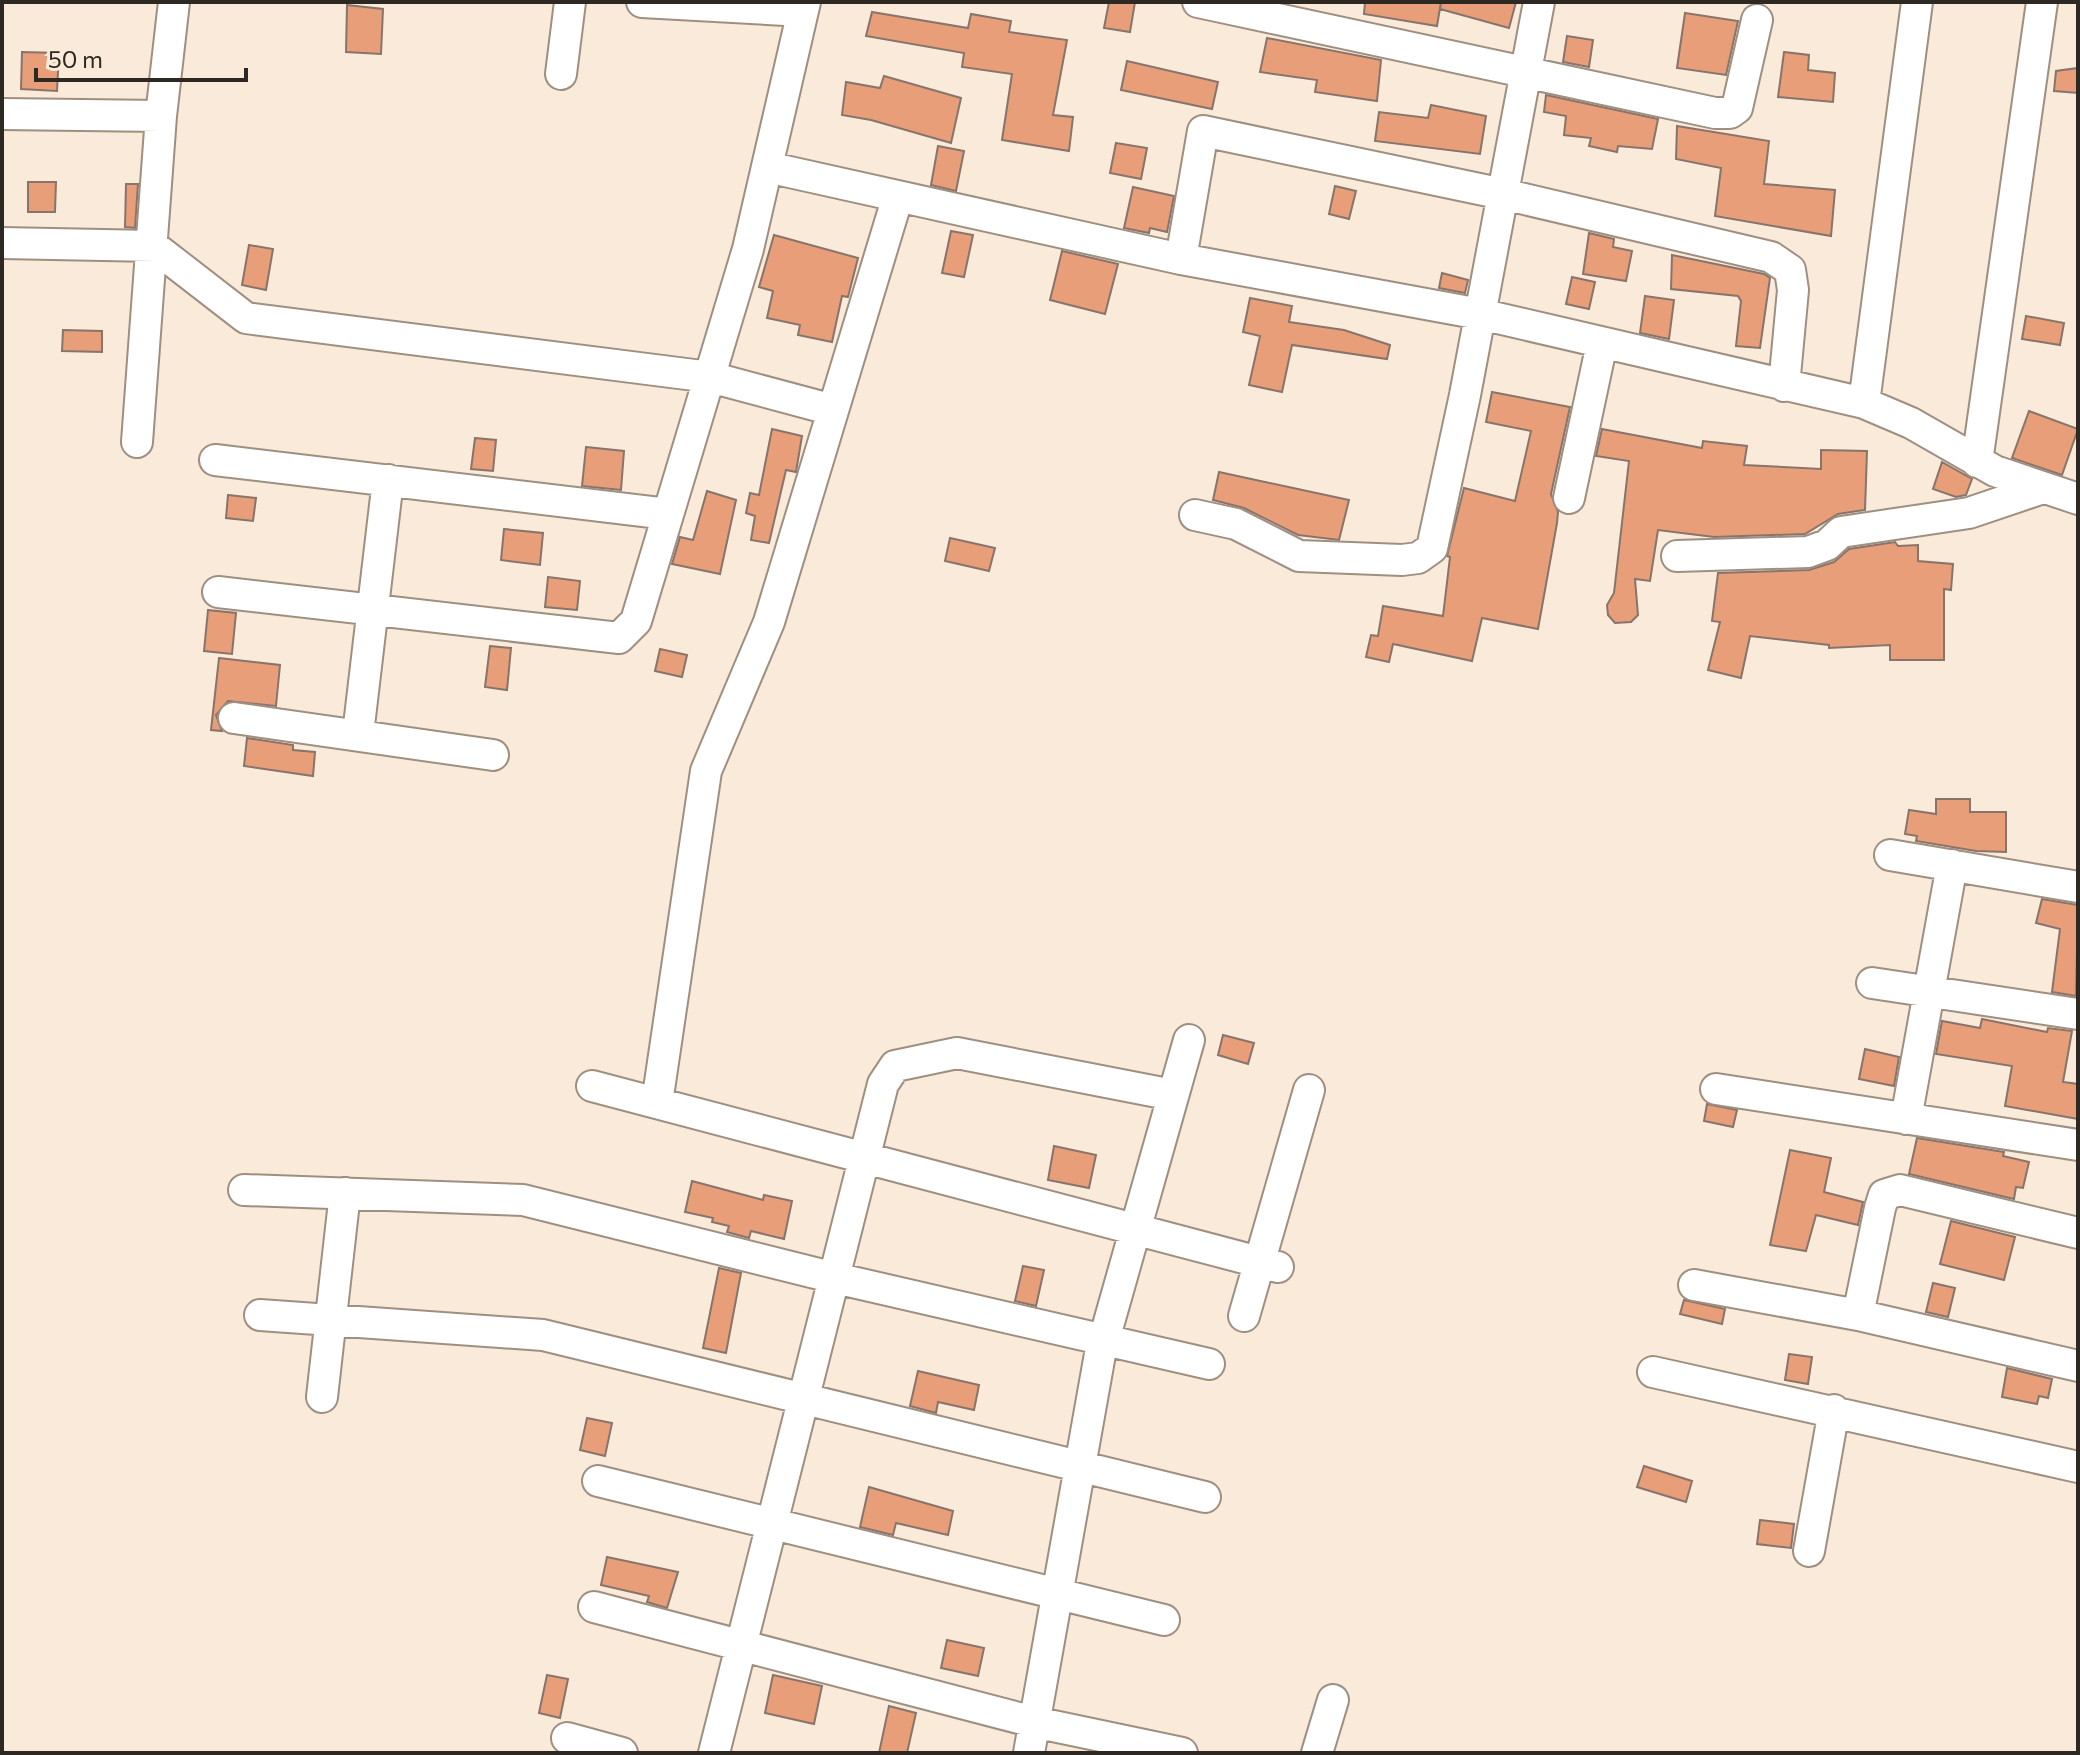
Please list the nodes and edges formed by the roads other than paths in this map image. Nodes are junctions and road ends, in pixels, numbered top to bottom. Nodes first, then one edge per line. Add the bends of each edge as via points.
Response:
1 (174, 2) edge
2 (570, 2) edge
3 (642, 2) edge
4 (1198, 2) edge
5 (1539, 2) edge
6 (1917, 2) edge
7 (2042, 2) edge
8 (804, 6) edge
9 (1757, 20) dead end
10 (1526, 70) junction
11 (561, 74) dead end
12 (2, 114) edge
13 (161, 116) junction
14 (767, 167) junction
15 (1503, 194) junction
16 (898, 196) junction
17 (2, 243) edge
18 (153, 246) junction
19 (1181, 259) junction
20 (1480, 314) junction
21 (1602, 343) junction
22 (710, 377) junction
23 (1784, 386) junction
24 (1864, 403) junction
25 (833, 410) junction
26 (137, 442) dead end
27 (215, 460) dead end
28 (1977, 462) junction
29 (388, 480) junction
30 (2043, 488) junction
31 (1569, 498) dead end
32 (2078, 499) edge
33 (668, 514) junction
34 (1195, 515) dead end
35 (1677, 556) dead end
36 (218, 592) dead end
37 (373, 610) junction
38 (234, 718) dead end
39 (358, 734) junction
40 (493, 755) dead end
41 (1890, 855) dead end
42 (1952, 865) junction
43 (2078, 887) edge
44 (1872, 983) dead end
45 (1931, 992) junction
46 (2078, 1014) edge
47 (1189, 1040) dead end
48 (592, 1086) dead end
49 (1716, 1089) dead end
50 (1309, 1090) dead end
51 (1173, 1095) junction
52 (657, 1103) junction
53 (1906, 1119) junction
54 (2078, 1145) edge
55 (866, 1159) junction
56 (244, 1190) dead end
57 (345, 1193) junction
58 (1136, 1230) junction
59 (2078, 1233) edge
60 (1268, 1264) junction
61 (835, 1278) junction
62 (1694, 1285) dead end
63 (260, 1315) dead end
64 (1858, 1315) junction
65 (1244, 1316) dead end
66 (328, 1319) junction
67 (1104, 1341) junction
68 (1209, 1364) dead end
69 (2078, 1366) edge
70 (1653, 1372) dead end
71 (322, 1397) dead end
72 (804, 1401) junction
73 (1834, 1410) junction
74 (2078, 1467) edge
75 (1080, 1469) junction
76 (598, 1481) dead end
77 (1205, 1497) dead end
78 (772, 1526) junction
79 (1809, 1551) dead end
80 (1057, 1595) junction
81 (594, 1607) dead end
82 (1164, 1620) dead end
83 (742, 1646) junction
84 (1333, 1700) dead end
85 (1034, 1722) junction
86 (567, 1738) dead end
87 (622, 1753) edge
88 (714, 1753) edge
89 (1029, 1753) edge
90 (1182, 1753) edge
91 (1317, 1753) edge

1 - 13 street
2 - 11 street
3 - 8 street
4 - 10 street
5 - 10 street
6 - 24 street
7 - 28 street
8 - 14 street
9 - 10 street via 1740,98 1730,113
10 - 15 street
12 - 13 street
13 - 18 street
14 - 16 street
14 - 22 street
15 - 19 street via 1203,131
15 - 20 street
15 - 23 street via 1774,259 1790,270 1793,290
16 - 19 street
16 - 25 street
17 - 18 street
18 - 22 street via 246,318
18 - 26 street
19 - 20 street
20 - 21 street
20 - 34 street via 1432,548 1418,558 1299,556 1236,524
21 - 23 street
21 - 31 street
22 - 25 street
22 - 33 street
23 - 24 street
24 - 28 street via 1911,423
25 - 52 street via 769,622 706,771
27 - 29 street
28 - 30 street
29 - 33 street
29 - 37 street
30 - 32 street
30 - 35 street via 1969,513 1841,532 1808,552
33 - 37 street via 636,621 619,638
36 - 37 street
37 - 39 street
38 - 39 street
39 - 40 street
41 - 42 street
42 - 43 street
42 - 45 street
44 - 45 street
45 - 46 street
45 - 53 street
47 - 51 street
48 - 52 street
49 - 53 street
50 - 60 street
51 - 55 street via 957,1053 935,1057 895,1066 883,1084
51 - 58 street
52 - 55 street
53 - 54 street
55 - 58 street
55 - 61 street
56 - 57 street
57 - 61 street via 523,1200
57 - 66 street
58 - 60 street
58 - 67 street
59 - 64 street via 1890,1191 1880,1208
60 - 65 street
61 - 67 street
61 - 72 street
62 - 64 street
63 - 66 street
64 - 69 street
66 - 71 street
66 - 72 street via 543,1335
67 - 68 street
67 - 75 street
70 - 73 street
72 - 75 street
72 - 78 street
73 - 74 street
73 - 79 street
75 - 77 street
75 - 80 street
76 - 78 street
78 - 80 street
78 - 83 street
80 - 82 street
80 - 85 street
81 - 83 street
83 - 85 street
83 - 88 street
84 - 91 street
85 - 89 street
85 - 90 street
86 - 87 street

